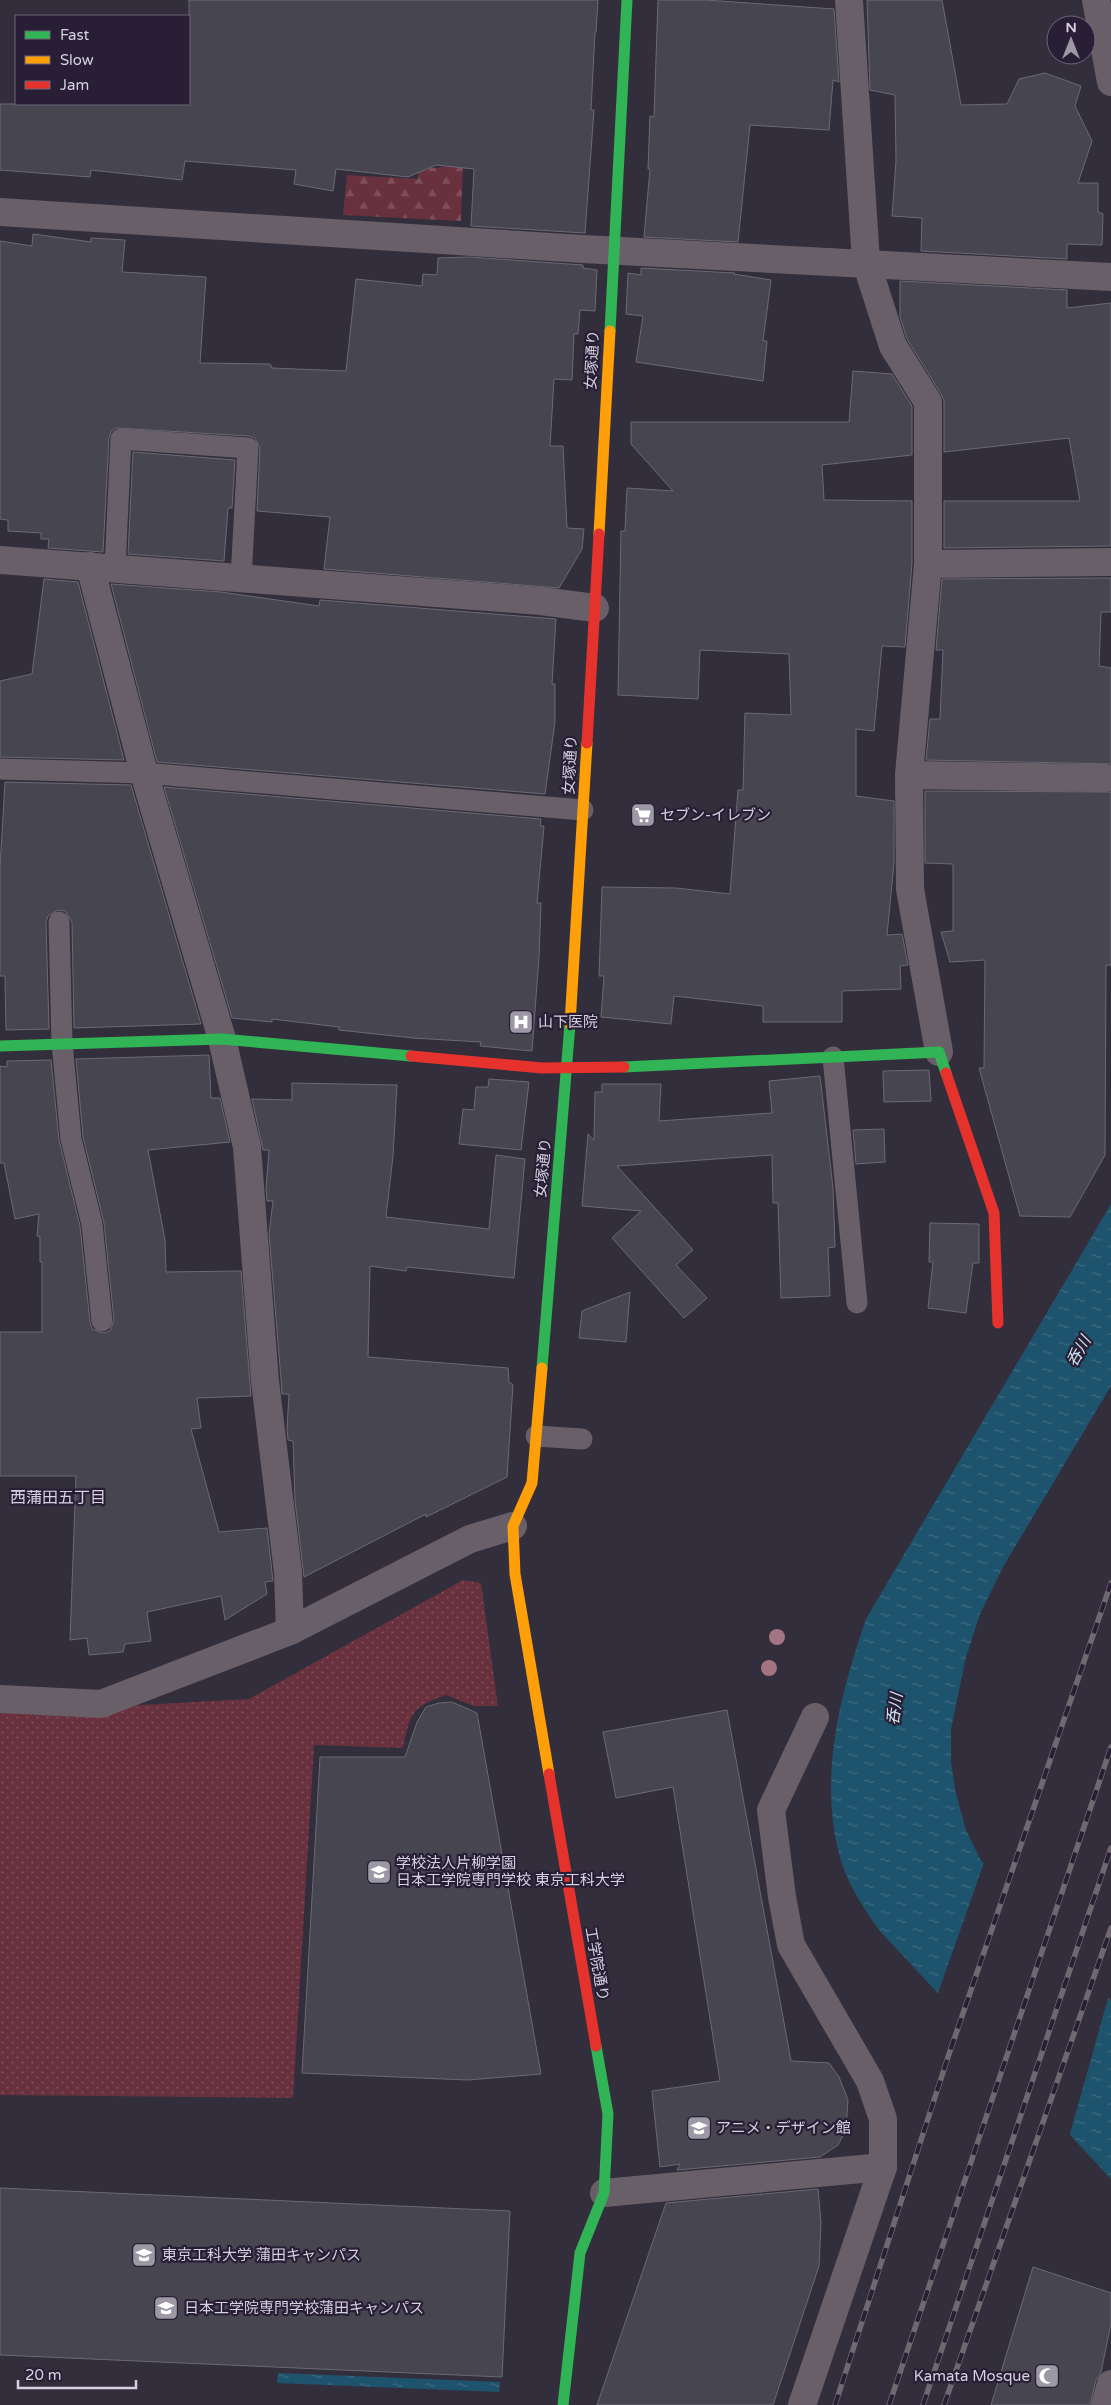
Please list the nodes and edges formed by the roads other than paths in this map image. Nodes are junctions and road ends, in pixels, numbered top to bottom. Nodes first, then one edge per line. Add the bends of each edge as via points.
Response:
1 (627, 0) edge
2 (849, 0) edge
3 (1096, 0) edge
4 (1111, 82) edge
5 (0, 212) edge
6 (612, 250) junction
7 (866, 262) junction
8 (1111, 277) edge
9 (0, 560) edge
10 (1111, 562) edge
11 (928, 564) junction
12 (102, 567) junction
13 (241, 579) junction
14 (595, 608) junction
15 (0, 769) edge
16 (144, 773) junction
17 (909, 775) junction
18 (1105, 778) dead end
19 (583, 810) junction
20 (59, 922) dead end
21 (222, 1039) junction
22 (62, 1043) junction
23 (0, 1046) edge
24 (939, 1052) junction
25 (833, 1057) junction
26 (567, 1068) junction
27 (857, 1303) dead end
28 (102, 1321) dead end
29 (998, 1323) dead end
30 (536, 1436) junction
31 (582, 1439) dead end
32 (513, 1526) junction
33 (290, 1632) junction
34 (0, 1699) edge
35 (815, 1717) dead end
36 (883, 2167) junction
37 (604, 2193) junction
38 (1111, 2384) edge
39 (562, 2405) edge
40 (802, 2405) edge
41 (1105, 2405) edge

1 - 6 street, 女塚通り
2 - 7 street
3 - 4 street
5 - 6 street via 281,236
6 - 7 street
6 - 14 street, 女塚通り
7 - 8 street
7 - 11 street via 893,346 928,402
9 - 12 street
10 - 11 street
11 - 17 street
12 - 13 street
12 - 13 lane via 121,439 248,448
12 - 16 street
13 - 14 street via 541,601
14 - 19 street, 女塚通り
15 - 16 lane
16 - 19 lane
16 - 21 street
17 - 18 street
17 - 24 street via 910,889
19 - 26 street, 女塚通り
20 - 22 lane
21 - 22 street
21 - 26 street
21 - 33 street via 247,1147 265,1381 288,1572
22 - 23 street
22 - 28 lane via 71,1139 92,1224
24 - 25 street
24 - 29 street via 977,1172 994,1213
25 - 26 street
25 - 27 lane
26 - 30 street, 女塚通り
30 - 31 lane
30 - 32 street, 女塚通り via 532,1483
32 - 33 street via 470,1539
32 - 37 street, 工学院通り via 515,1574 608,2114
33 - 34 street via 101,1704
35 - 36 street via 771,1810 782,1897 791,1945 870,2081 883,2119
36 - 37 street
36 - 40 street
37 - 39 street, 工学院通り via 580,2253
38 - 41 street

